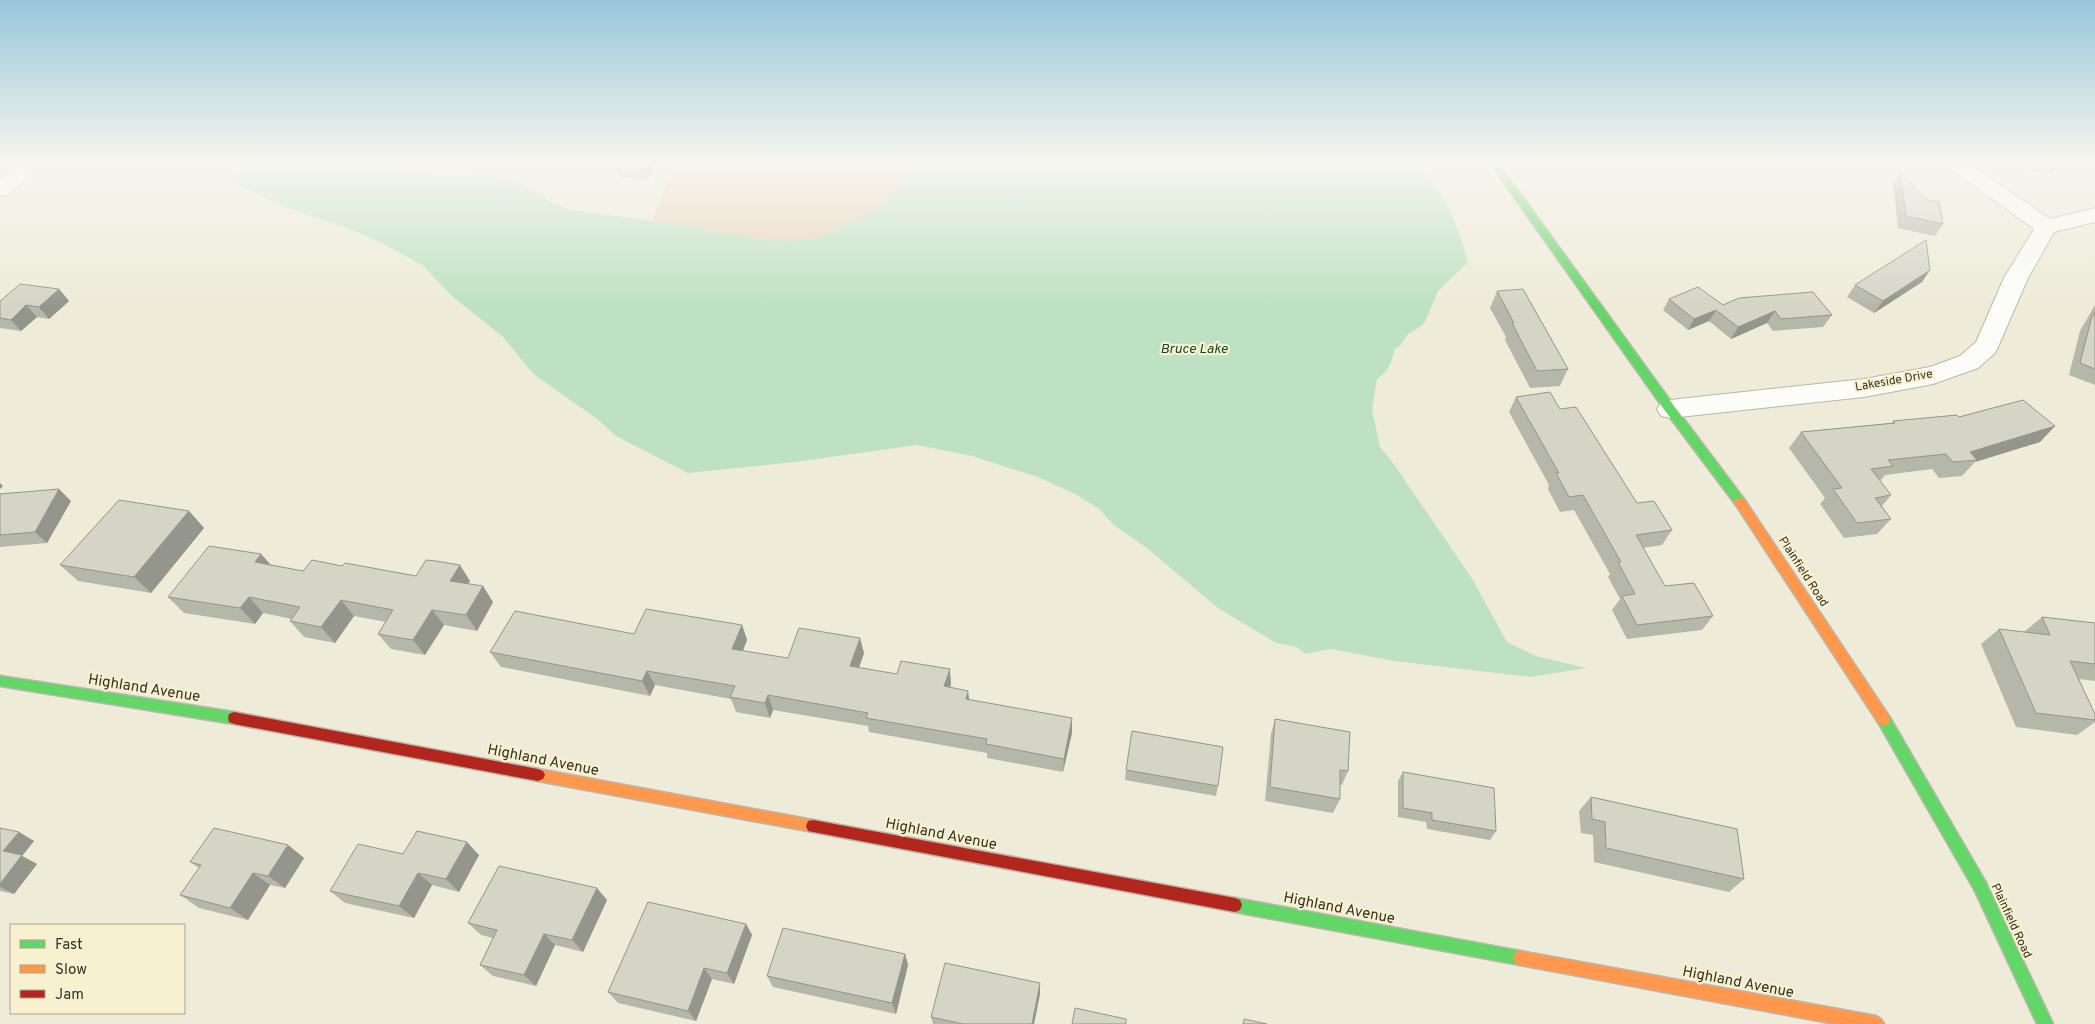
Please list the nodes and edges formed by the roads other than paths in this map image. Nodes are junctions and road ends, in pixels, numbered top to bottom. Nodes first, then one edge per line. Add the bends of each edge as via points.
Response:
1 (1528, 211) edge
2 (2023, 211) edge
3 (2095, 215) edge
4 (2046, 227) junction
5 (1670, 409) junction
6 (0, 681) edge
7 (1876, 1024) edge
8 (2045, 1024) edge

1 - 5 street, Plainfield Road
2 - 4 street
3 - 4 street
4 - 5 street, Lakeside Drive via 2016,278 1986,347 1969,362 1933,375 1864,388
5 - 8 street, Plainfield Road via 1739,500 1887,724 1980,886
6 - 7 street, Highland Avenue via 205,713

